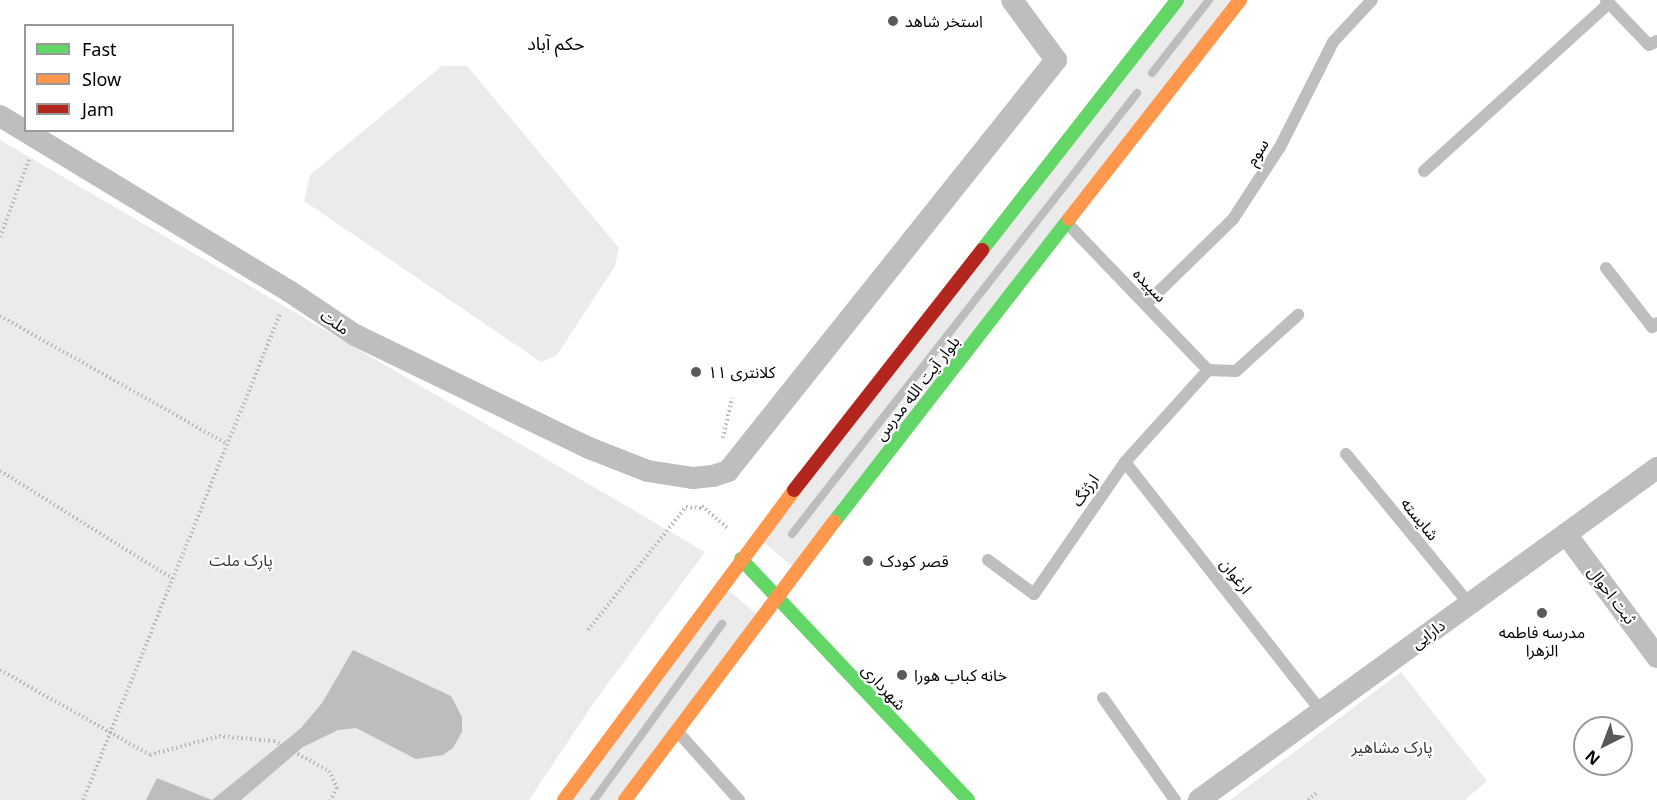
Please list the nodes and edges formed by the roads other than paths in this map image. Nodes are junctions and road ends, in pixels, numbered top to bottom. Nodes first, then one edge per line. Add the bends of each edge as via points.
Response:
1 (1012, 0) edge
2 (1177, 0) edge
3 (1240, 0) edge
4 (1372, 0) edge
5 (1608, 1) edge
6 (1657, 41) edge
7 (0, 116) edge
8 (24, 130) edge
9 (28, 132) edge
10 (1424, 171) dead end
11 (1067, 223) junction
12 (1606, 268) dead end
13 (1146, 304) junction
14 (1298, 315) dead end
15 (1657, 323) edge
16 (1208, 370) junction
17 (1346, 454) dead end
18 (1125, 462) junction
19 (1657, 468) edge
20 (1566, 534) junction
21 (741, 559) junction
22 (988, 560) dead end
23 (776, 596) junction
24 (1469, 604) junction
25 (1657, 657) edge
26 (1103, 698) dead end
27 (1321, 711) junction
28 (676, 730) junction
29 (564, 800) edge
30 (625, 800) edge
31 (739, 800) edge
32 (968, 800) edge
33 (1175, 800) edge
34 (1199, 800) edge

1 - 9 street, ملت via 1056,60 728,471 693,478 648,471 589,448 355,335
2 - 21 main road, بلوار آیت الله مدرس
3 - 11 main road, بلوار آیت الله مدرس
4 - 13 lane, سوم via 1333,42 1280,147 1233,219
5 - 6 lane via 1649,45
5 - 10 lane
7 - 8 street, ملت
11 - 13 lane, سپیده
11 - 23 main road, بلوار آیت الله مدرس
12 - 15 lane via 1652,327
13 - 16 lane, سپیده
14 - 16 lane via 1236,371
16 - 18 lane, ارژنگ
17 - 24 lane, شایسته
18 - 22 lane, ارژنگ via 1034,594
18 - 27 lane, ارغوان
19 - 20 street, دارایی
20 - 24 street, دارایی
20 - 25 street, ثبت احوال
21 - 23 main road, شهرداری
21 - 29 main road, بلوار آیت الله مدرس
23 - 28 main road, بلوار آیت الله مدرس
23 - 32 main road, شهرداری
24 - 27 street, دارایی
26 - 33 lane
27 - 34 street, دارایی
28 - 30 main road, بلوار آیت الله مدرس
28 - 31 lane

